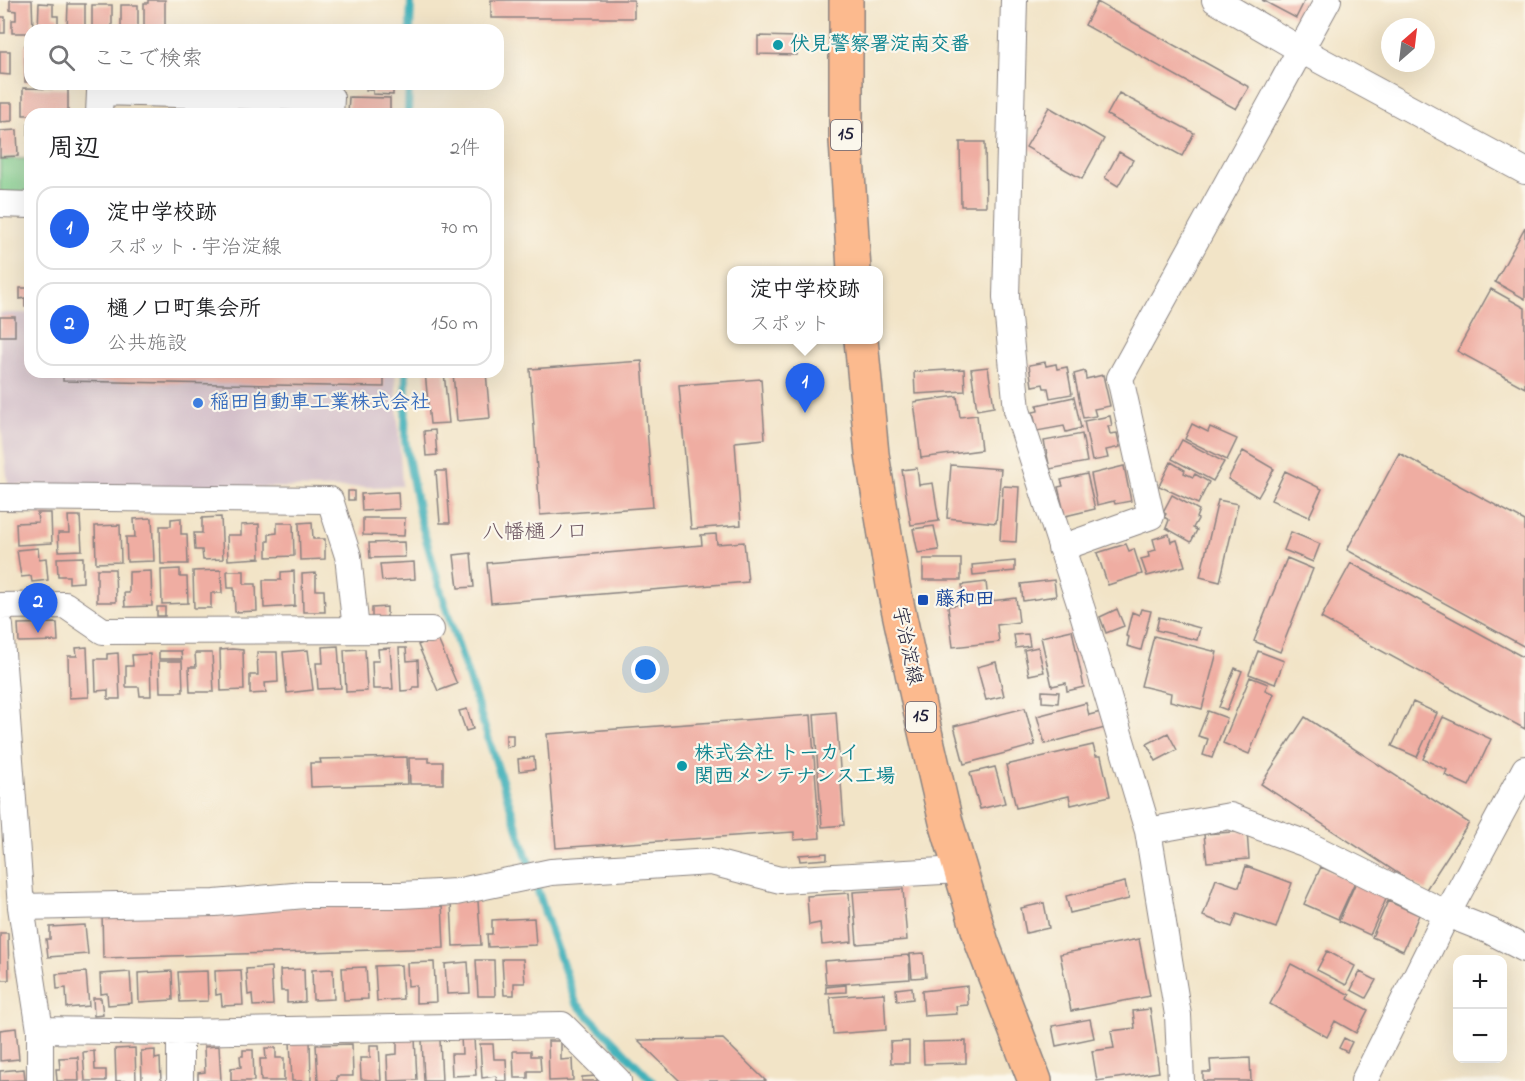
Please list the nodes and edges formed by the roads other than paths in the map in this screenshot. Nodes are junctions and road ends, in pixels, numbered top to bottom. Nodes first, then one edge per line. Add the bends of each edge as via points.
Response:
1 (846, 0) edge
2 (1014, 0) edge
3 (1215, 0) edge
4 (1328, 0) edge
5 (1301, 50) junction
6 (99, 108) edge
7 (330, 108) edge
8 (1525, 171) edge
9 (0, 204) edge
10 (24, 205) edge
11 (854, 266) edge
12 (861, 344) edge
13 (0, 497) edge
14 (1061, 548) junction
15 (0, 606) edge
16 (0, 626) edge
17 (356, 630) junction
18 (432, 630) dead end
19 (1525, 769) edge
20 (1148, 831) junction
21 (960, 870) junction
22 (21, 907) junction
23 (1447, 914) junction
24 (1525, 949) edge
25 (40, 1030) junction
26 (180, 1032) junction
27 (40, 1081) edge
28 (180, 1081) edge
29 (618, 1081) edge
30 (1035, 1081) edge
31 (1181, 1081) edge
32 (1364, 1081) edge

1 - 11 main road, 15 via 846,141
2 - 14 street via 1006,297 1017,410
3 - 5 street
4 - 5 street
5 - 8 street
5 - 14 street via 1120,378 1151,516
6 - 7 street via 100,92 331,98
9 - 10 street
12 - 21 main road, 宇治淀線 / 15 via 872,454 893,585
13 - 17 street via 330,500 348,556
14 - 20 street
15 - 17 street via 65,605 103,631
16 - 22 street
17 - 18 street
19 - 23 street
20 - 23 street via 1230,816 1304,843
20 - 31 street via 1178,1016
21 - 22 street via 780,880 711,862 551,872 456,892
21 - 30 main road, 宇治淀線 / 15 via 982,943
22 - 25 street
23 - 24 street
23 - 32 street
25 - 26 street
25 - 27 street
26 - 28 street
26 - 29 street via 562,1024

